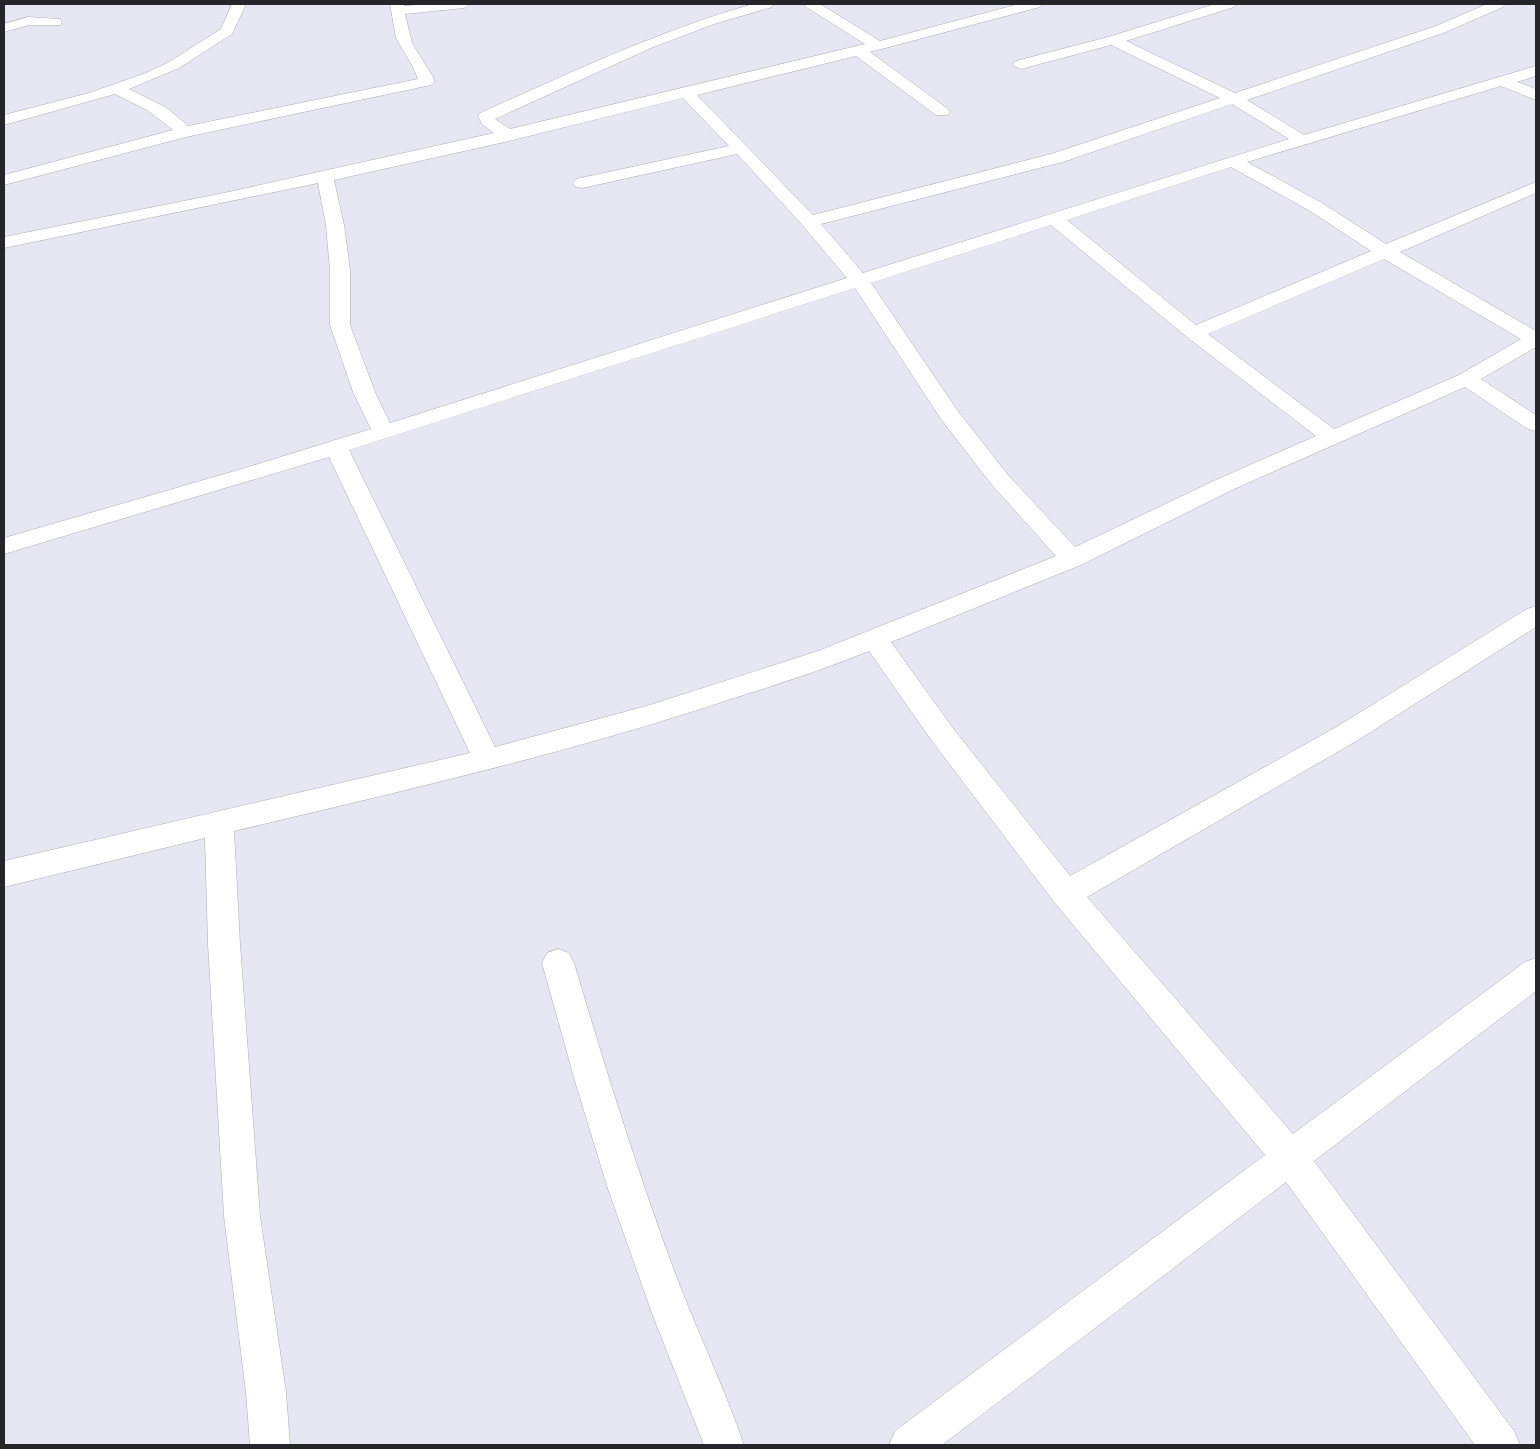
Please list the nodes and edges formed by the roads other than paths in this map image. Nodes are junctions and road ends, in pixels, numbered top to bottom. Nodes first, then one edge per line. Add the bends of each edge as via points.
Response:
1 (239, 4) edge
2 (464, 4) edge
3 (767, 4) edge
4 (811, 4) edge
5 (1035, 4) edge
6 (1229, 4) edge
7 (1498, 4) edge
8 (398, 7) edge
9 (730, 8) edge
10 (55, 22) dead end
11 (4, 28) edge
12 (1113, 40) junction
13 (878, 46) junction
14 (858, 50) junction
15 (1021, 64) dead end
16 (1536, 71) edge
17 (1502, 81) junction
18 (116, 89) junction
19 (686, 93) junction
20 (1536, 96) edge
21 (1233, 98) junction
22 (942, 112) dead end
23 (4, 120) edge
24 (184, 132) junction
25 (510, 136) junction
26 (1303, 141) junction
27 (741, 148) junction
28 (1233, 161) junction
29 (325, 177) junction
30 (4, 180) edge
31 (582, 183) dead end
32 (1536, 187) edge
33 (1054, 218) junction
34 (809, 222) junction
35 (4, 242) edge
36 (1386, 252) junction
37 (860, 281) junction
38 (1194, 333) junction
39 (1536, 339) edge
40 (1466, 379) junction
41 (1536, 424) edge
42 (383, 432) junction
43 (1331, 437) junction
44 (336, 447) junction
45 (4, 546) edge
46 (1072, 559) junction
47 (1536, 615) edge
48 (874, 640) junction
49 (487, 760) junction
50 (219, 823) junction
51 (4, 874) edge
52 (1066, 894) junction
53 (558, 964) dead end
54 (1536, 972) edge
55 (1290, 1158) junction
56 (270, 1445) edge
57 (724, 1445) edge
58 (909, 1445) edge
59 (1500, 1445) edge

1 - 18 street via 227,31 216,40 174,65
2 - 8 street
3 - 9 street
4 - 13 street
5 - 13 street
6 - 12 street
7 - 21 street via 1441,29
8 - 24 street via 400,30 426,82
9 - 25 street via 486,116 488,121
10 - 11 street via 28,21
12 - 15 street
12 - 21 street
13 - 14 street
14 - 19 street
14 - 22 street
16 - 17 street
17 - 20 street
17 - 26 street
18 - 23 street
18 - 24 street via 159,108
19 - 25 street
19 - 27 street
21 - 26 street
21 - 34 street via 1057,158
24 - 30 street
25 - 29 street
26 - 28 street
27 - 31 street
27 - 34 street
28 - 33 street
28 - 36 street via 1316,207
29 - 35 street
29 - 42 street via 340,270 340,325 364,392
32 - 36 street
33 - 37 street
33 - 38 street
34 - 37 street
36 - 38 street
36 - 39 street
37 - 42 street
37 - 46 street via 948,414 1000,480
38 - 43 street
39 - 40 street
40 - 41 street
40 - 43 street
42 - 44 street
43 - 46 street
44 - 45 street
44 - 49 street
46 - 48 street
47 - 52 street via 1348,733
48 - 49 street via 652,715
48 - 52 street
49 - 50 street
50 - 51 street
50 - 56 street via 242,1216
52 - 55 street
53 - 57 street via 597,1098 646,1243
54 - 55 street
55 - 58 street
55 - 59 street

